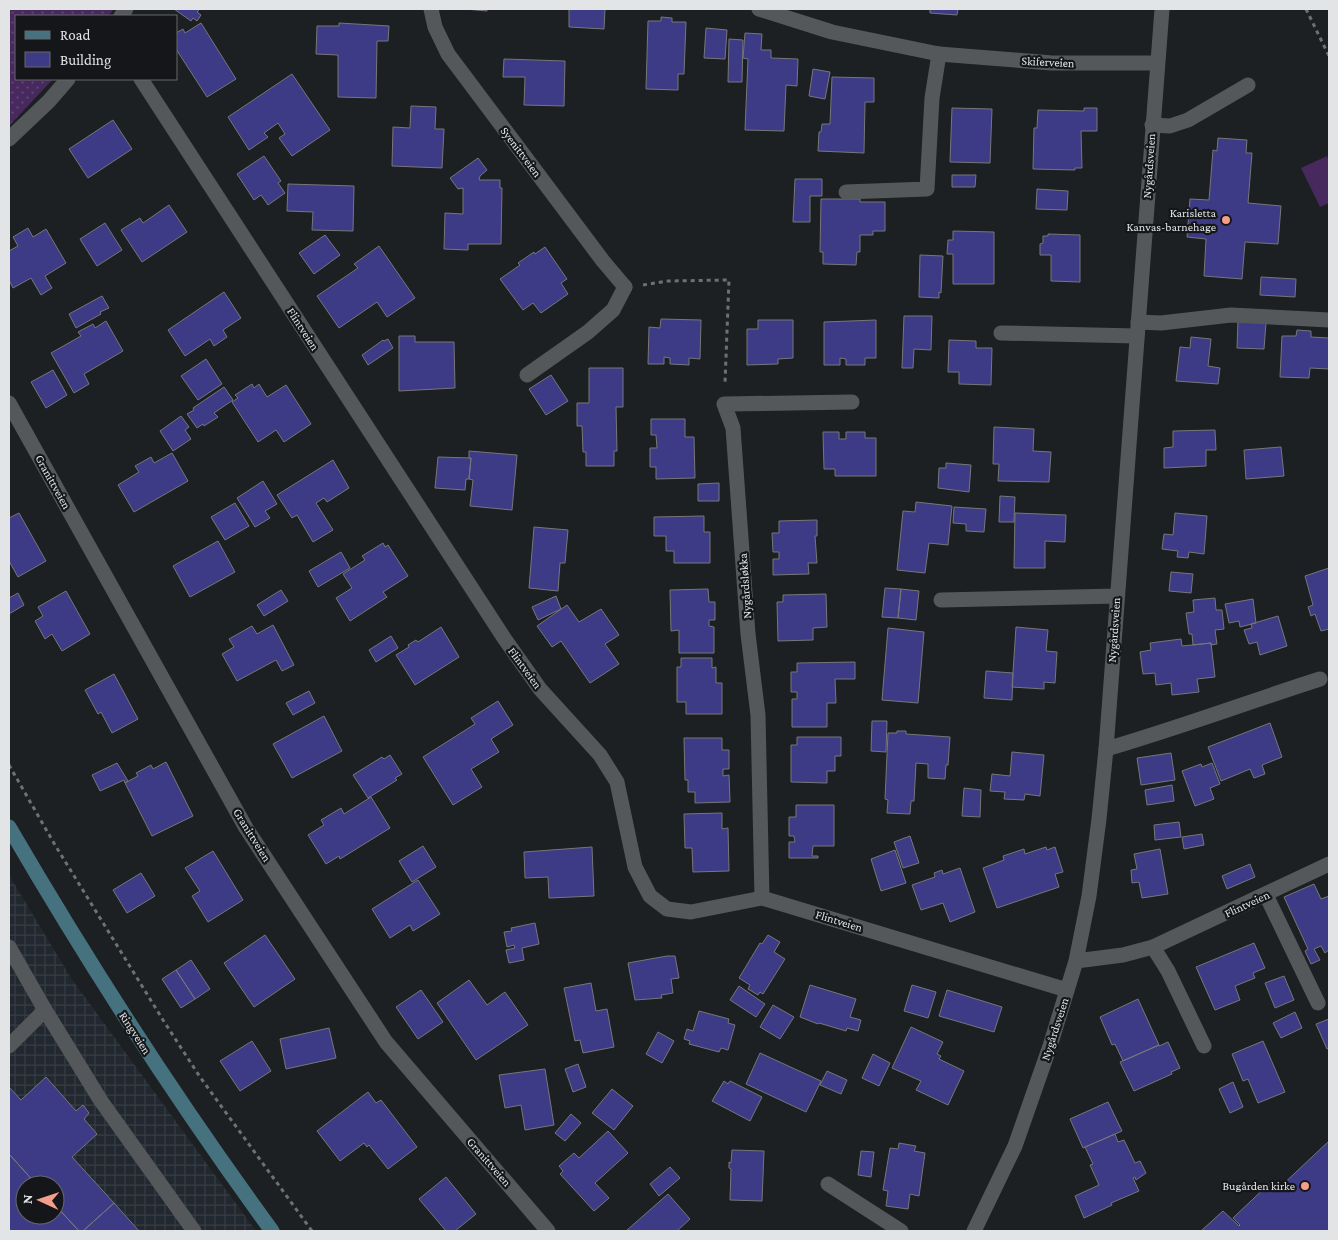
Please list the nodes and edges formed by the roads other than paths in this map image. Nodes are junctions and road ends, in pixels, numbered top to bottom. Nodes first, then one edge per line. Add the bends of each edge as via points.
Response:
1 (431, 9) edge
2 (759, 9) edge
3 (1162, 9) edge
4 (939, 54) junction
5 (1157, 63) junction
6 (67, 80) edge
7 (142, 80) edge
8 (1248, 85) dead end
9 (1152, 125) junction
10 (9, 139) edge
11 (846, 192) dead end
12 (1329, 320) edge
13 (1137, 329) junction
14 (1001, 333) dead end
15 (526, 375) dead end
16 (9, 402) edge
17 (852, 402) dead end
18 (1117, 596) junction
19 (941, 600) dead end
20 (1320, 679) dead end
21 (1106, 749) junction
22 (9, 826) edge
23 (1329, 864) edge
24 (1266, 895) junction
25 (762, 898) junction
26 (9, 947) edge
27 (1153, 947) junction
28 (1076, 961) junction
29 (1067, 990) junction
30 (1318, 1003) dead end
31 (45, 1010) junction
32 (9, 1046) edge
33 (1204, 1046) dead end
34 (828, 1184) dead end
35 (977, 1230) edge
36 (194, 1231) edge
37 (272, 1231) edge
38 (548, 1231) edge
39 (901, 1231) edge

1 - 15 street, Syenittveien via 435,27 448,54 625,287 613,310 588,332
2 - 4 street, Skiferveien via 832,32
3 - 5 street, Nygårdsveien
4 - 5 street, Skiferveien via 1052,64
4 - 11 street via 932,98 927,189
5 - 9 street, Nygårdsveien
6 - 10 street
7 - 25 street, Flintveien via 504,638 540,689 600,755 617,782 635,867 650,896 667,909 691,912
8 - 9 street via 1188,120 1170,126
9 - 13 street, Nygårdsveien
12 - 13 street via 1231,315
13 - 14 street
13 - 18 street, Nygårdsveien
16 - 38 street, Granittveien via 246,828 386,1042
17 - 25 street, Nygårdsløkka via 724,404 733,428 748,634 758,716
18 - 19 street
18 - 21 street, Nygårdsveien
20 - 21 street
21 - 28 street, Nygårdsveien via 1089,896
22 - 37 main road, Ringveien via 65,924 150,1056
23 - 24 street, Flintveien
24 - 27 street, Flintveien
24 - 30 street
25 - 29 street, Flintveien
26 - 31 street
27 - 28 street, Flintveien via 1123,955
27 - 33 street
28 - 29 street, Nygårdsveien
29 - 35 street, Nygårdsveien via 1015,1146
31 - 32 street
31 - 36 street via 101,1101
34 - 39 street

